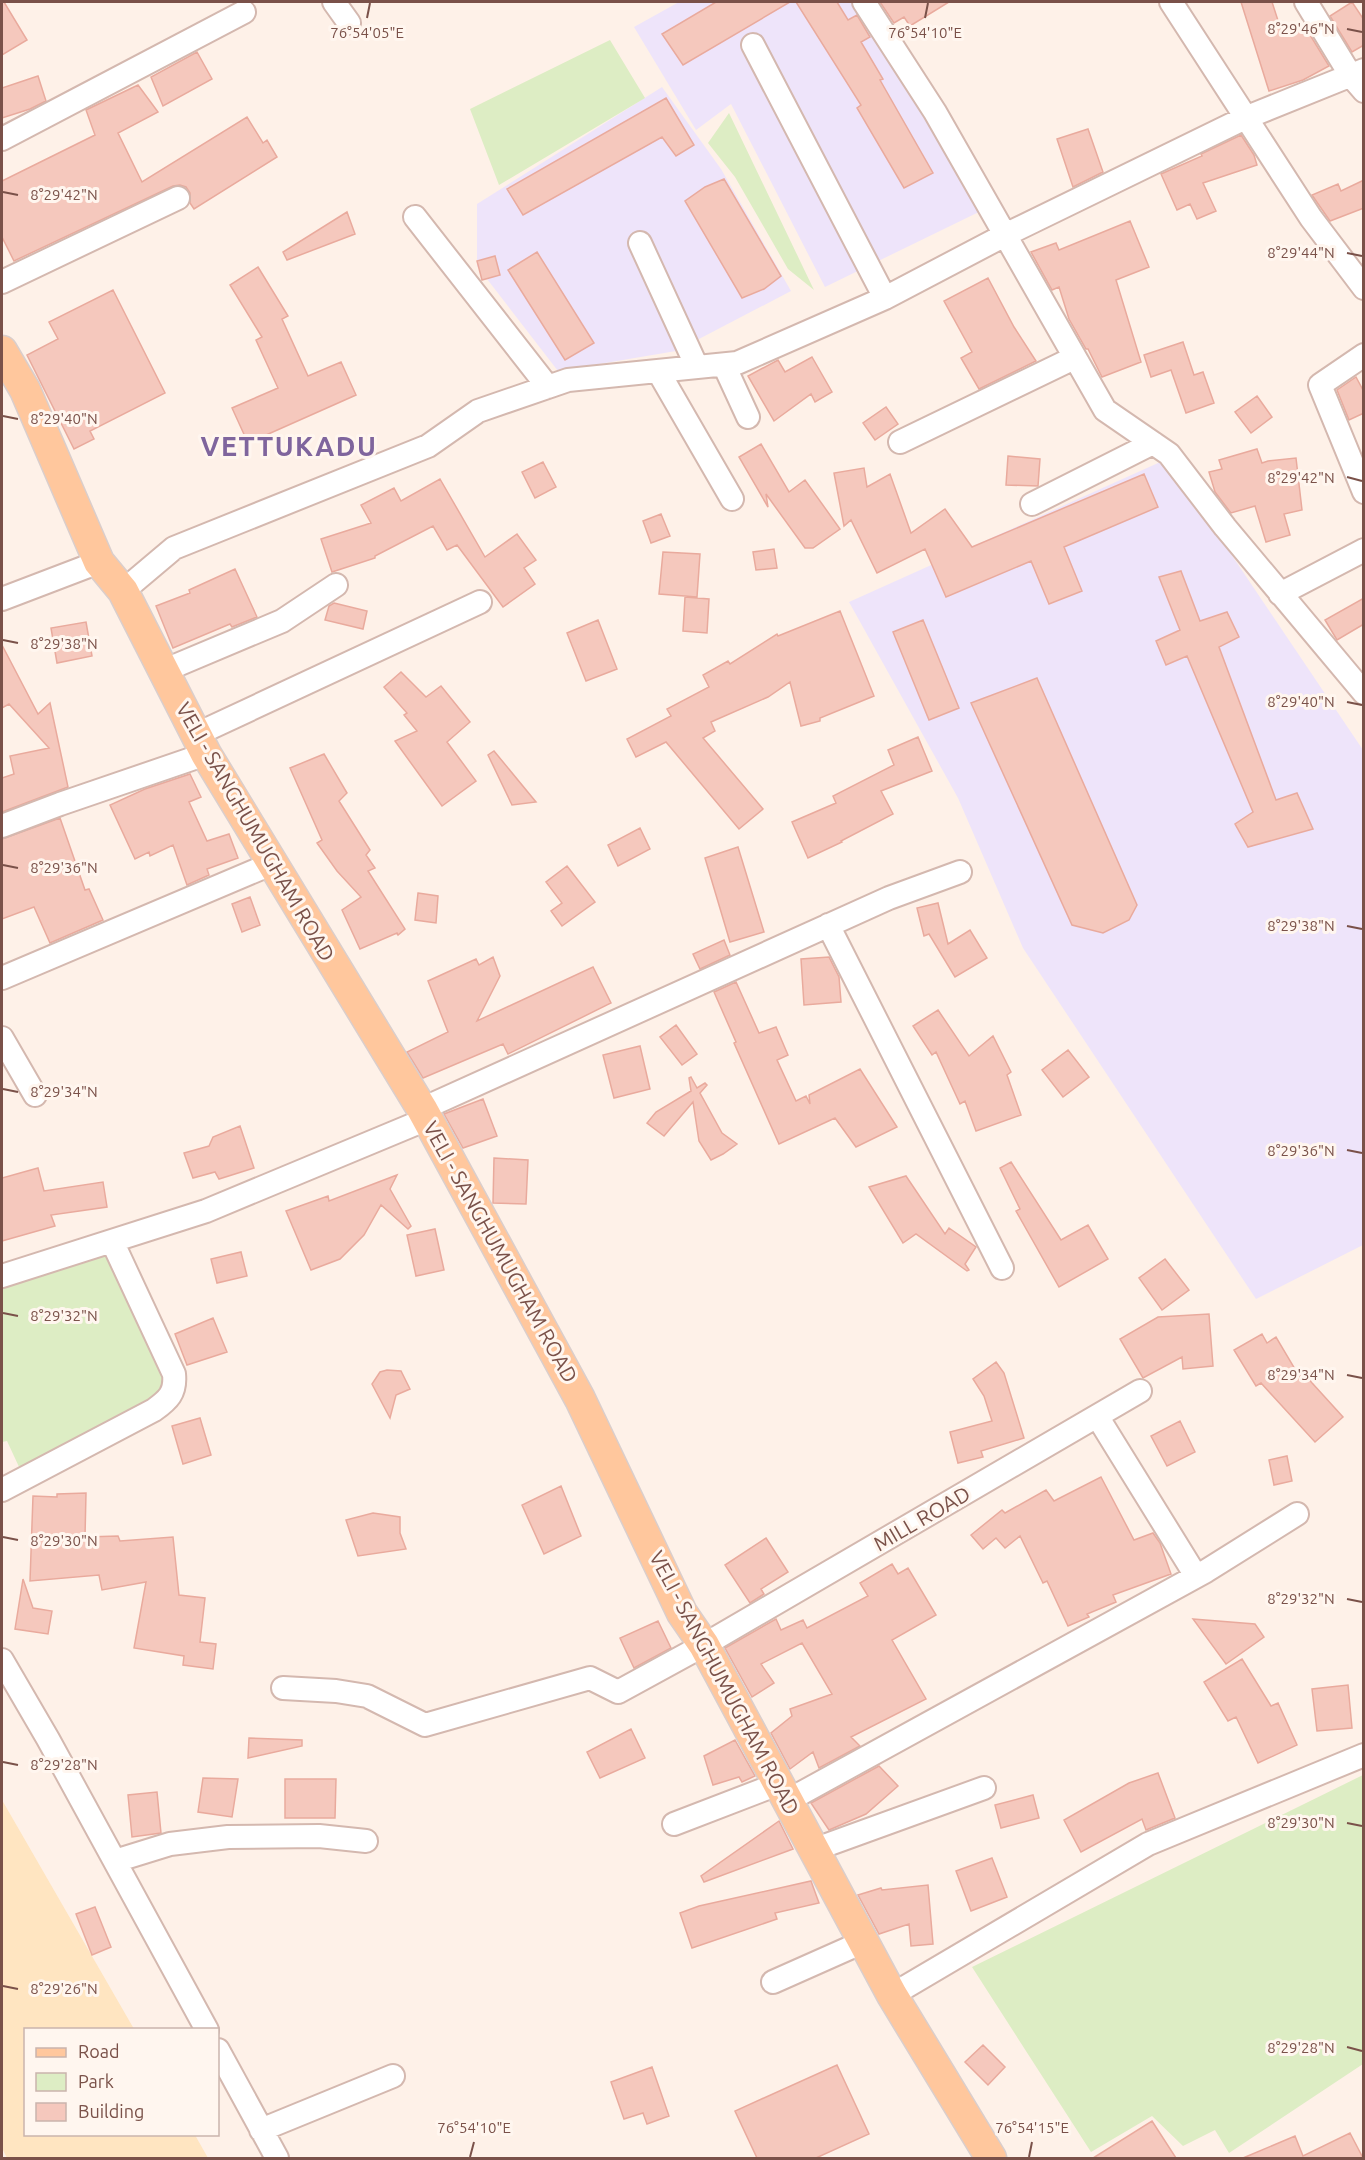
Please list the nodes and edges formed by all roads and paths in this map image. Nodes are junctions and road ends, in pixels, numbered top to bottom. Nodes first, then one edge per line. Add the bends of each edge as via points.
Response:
1 (334, 2) edge
2 (864, 2) edge
3 (1171, 2) edge
4 (1306, 2) edge
5 (244, 12) dead end
6 (349, 23) dead end
7 (753, 45) dead end
8 (1359, 79) edge
9 (1245, 118) junction
10 (2, 139) edge
11 (178, 198) dead end
12 (415, 217) dead end
13 (1005, 235) junction
14 (640, 243) dead end
15 (2, 282) edge
16 (1364, 288) edge
17 (885, 298) junction
18 (2, 351) edge
19 (1364, 355) edge
20 (1074, 358) junction
21 (724, 365) junction
22 (697, 368) junction
23 (658, 371) junction
24 (548, 387) junction
25 (748, 417) dead end
26 (900, 442) dead end
27 (1153, 443) junction
28 (1364, 492) edge
29 (732, 499) dead end
30 (1032, 504) dead end
31 (1364, 550) edge
32 (99, 562) junction
33 (336, 585) dead end
34 (123, 591) junction
35 (1280, 594) junction
36 (2, 600) edge
37 (480, 602) dead end
38 (163, 671) junction
39 (1364, 693) edge
40 (200, 745) junction
41 (2, 826) edge
42 (271, 864) junction
43 (960, 872) dead end
44 (828, 925) junction
45 (2, 978) edge
46 (2, 1038) edge
47 (35, 1095) dead end
48 (424, 1114) junction
49 (112, 1241) junction
50 (1002, 1268) dead end
51 (2, 1276) edge
52 (1140, 1391) dead end
53 (1097, 1416) junction
54 (2, 1490) edge
55 (1297, 1514) dead end
56 (1196, 1576) junction
57 (704, 1646) junction
58 (2, 1660) edge
59 (282, 1688) dead end
60 (1364, 1755) edge
61 (984, 1788) dead end
62 (782, 1792) junction
63 (674, 1824) dead end
64 (366, 1841) dead end
65 (813, 1850) junction
66 (115, 1861) junction
67 (863, 1942) junction
68 (773, 1982) dead end
69 (892, 1995) junction
70 (206, 2028) edge
71 (219, 2051) edge
72 (393, 2076) dead end
73 (261, 2130) junction
74 (277, 2158) edge
75 (988, 2158) edge

1 - 6 street
2 - 13 street via 935,112
3 - 9 street
4 - 8 street
5 - 10 street
7 - 17 street
8 - 9 street
9 - 13 street
9 - 16 street via 1311,218
11 - 15 street
12 - 24 street
13 - 17 street
13 - 20 street
14 - 22 street
17 - 21 street via 737,363
18 - 32 main road, VELI - SANGHUMUGHAM ROAD via 25,390
19 - 28 street via 1320,385
20 - 26 street
20 - 27 street via 1105,411
21 - 22 street
21 - 25 street
22 - 23 street
23 - 24 street via 568,381
23 - 29 street
24 - 34 street via 478,411 428,446 174,548
27 - 30 street
27 - 35 street via 1169,454
31 - 35 street
32 - 34 main road, VELI - SANGHUMUGHAM ROAD
32 - 36 street
33 - 38 street via 282,621
34 - 38 main road, VELI - SANGHUMUGHAM ROAD
35 - 39 street
37 - 40 street
38 - 40 main road, VELI - SANGHUMUGHAM ROAD
40 - 41 street
40 - 42 main road, VELI - SANGHUMUGHAM ROAD
42 - 45 street
42 - 48 main road, VELI - SANGHUMUGHAM ROAD
43 - 44 street
44 - 48 street
44 - 50 street
46 - 47 street
48 - 49 street via 206,1211
48 - 57 main road, VELI - SANGHUMUGHAM ROAD via 580,1400 682,1613
49 - 51 street
49 - 54 street via 174,1374 174,1391 168,1401 154,1410
52 - 53 street, MILL ROAD
53 - 56 street
53 - 57 street, MILL ROAD
55 - 56 street
56 - 62 street
57 - 59 street, MILL ROAD via 618,1692 590,1678 425,1725 367,1696
57 - 62 main road, VELI - SANGHUMUGHAM ROAD
58 - 66 street
60 - 69 street via 1149,1844
61 - 65 street
62 - 63 street
62 - 65 main road, VELI - SANGHUMUGHAM ROAD
64 - 66 street via 319,1836 228,1837 170,1844
65 - 67 main road, VELI - SANGHUMUGHAM ROAD
66 - 70 street
67 - 68 street
67 - 69 main road, VELI - SANGHUMUGHAM ROAD
69 - 75 main road, VELI - SANGHUMUGHAM ROAD
71 - 73 street
72 - 73 street
73 - 74 street

